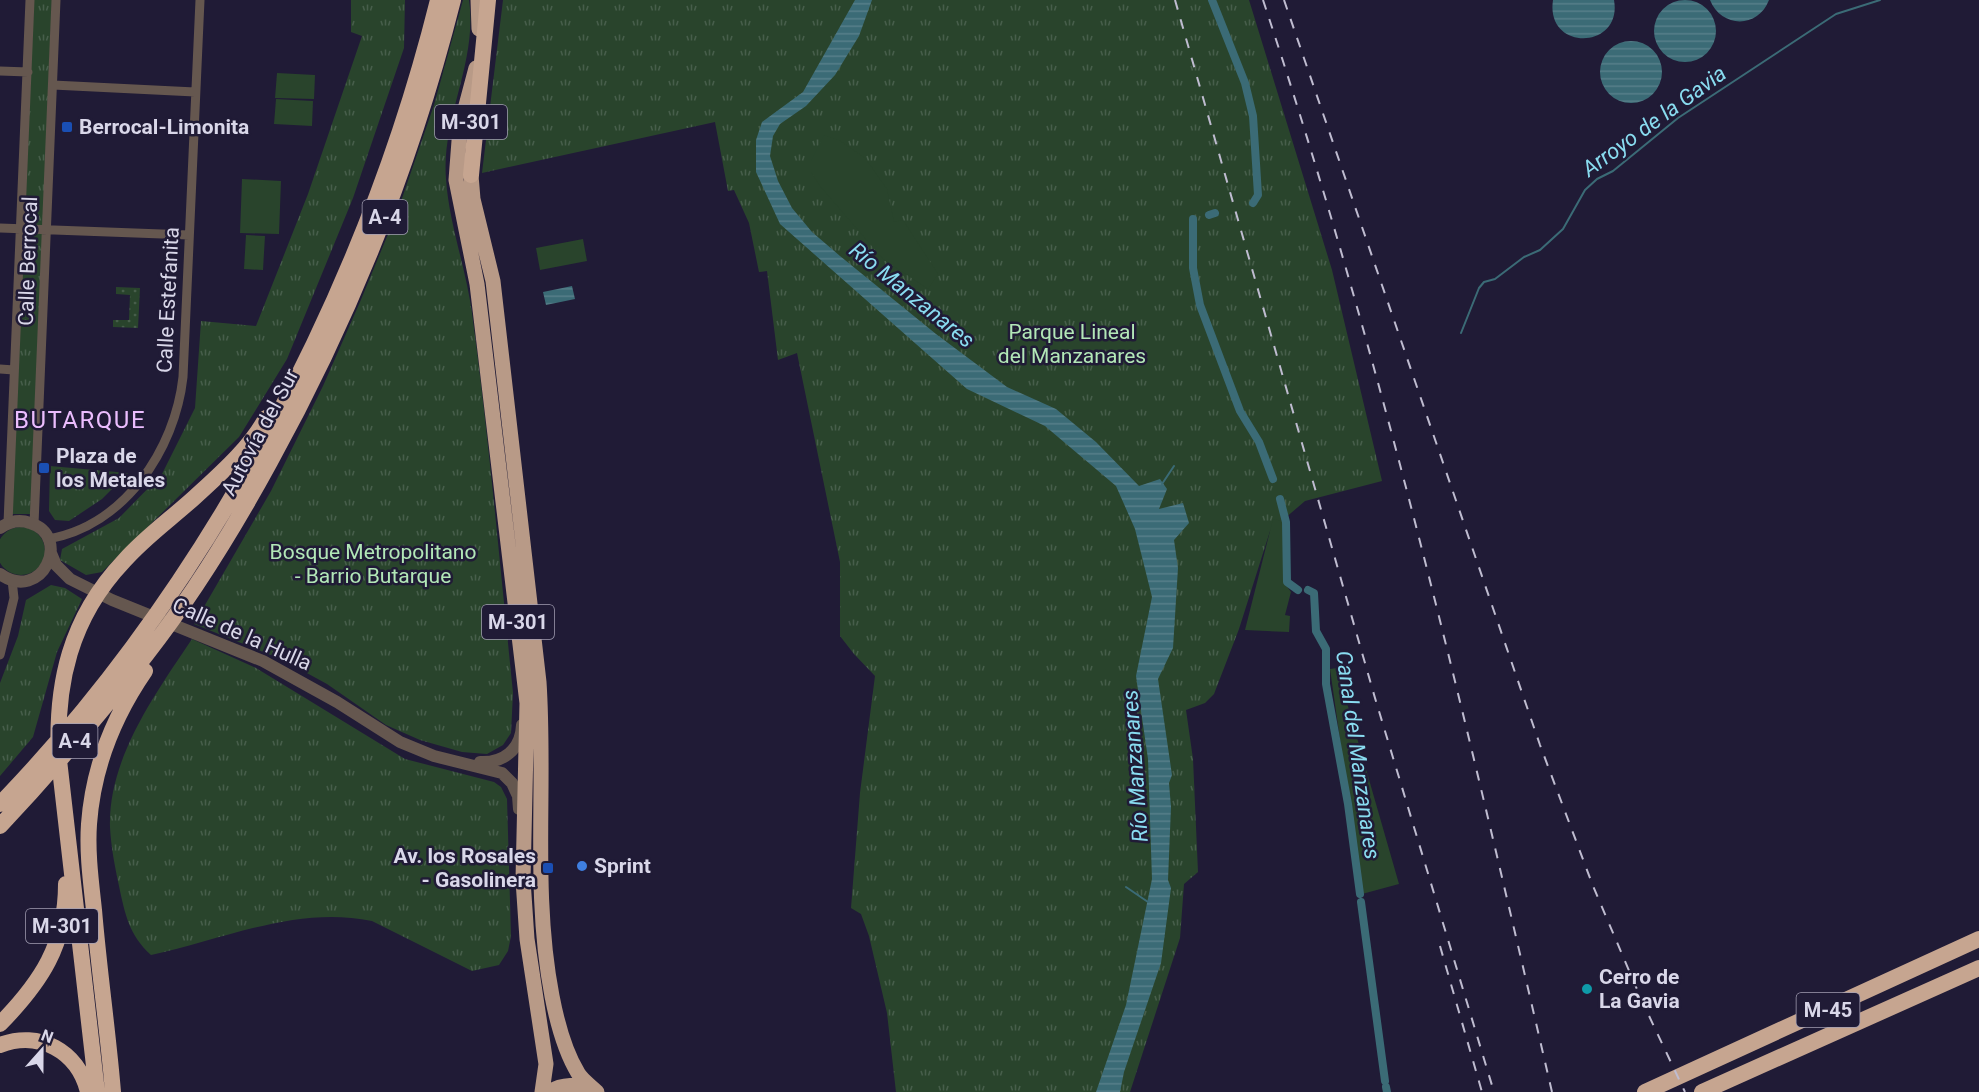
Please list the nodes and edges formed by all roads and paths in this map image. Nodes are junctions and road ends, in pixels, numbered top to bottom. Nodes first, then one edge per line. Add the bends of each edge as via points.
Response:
1 (30, 0) edge
2 (56, 0) edge
3 (200, 0) edge
4 (438, 0) edge
5 (453, 0) edge
6 (478, 0) edge
7 (488, 0) edge
8 (476, 68) junction
9 (0, 71) edge
10 (28, 72) junction
11 (53, 85) junction
12 (195, 92) junction
13 (471, 175) junction
14 (0, 228) edge
15 (20, 229) junction
16 (47, 230) junction
17 (189, 235) junction
18 (330, 309) junction
19 (0, 369) edge
20 (14, 370) junction
21 (34, 524) junction
22 (4, 525) edge
23 (48, 538) junction
24 (51, 553) junction
25 (0, 574) edge
26 (70, 579) junction
27 (12, 580) junction
28 (31, 580) junction
29 (519, 625) junction
30 (3, 634) edge
31 (143, 654) junction
32 (0, 655) edge
33 (458, 761) junction
34 (0, 804) edge
35 (64, 804) junction
36 (0, 826) edge
37 (523, 880) junction
38 (1979, 939) edge
39 (1979, 968) edge
40 (0, 1024) edge
41 (0, 1046) edge
42 (1709, 1089) edge
43 (88, 1092) edge
44 (97, 1092) edge
45 (115, 1092) edge
46 (542, 1092) edge
47 (549, 1092) edge
48 (596, 1092) edge
49 (1645, 1092) edge

1 - 10 street, Calle Berrocal
2 - 11 street, Calle Berrocal
3 - 12 street, Calle Estefanita
4 - 18 highway, Autovía del Sur / A-4 via 397,140
5 - 31 highway, Autovía del Sur / A-4 via 436,68 398,184 335,337 248,504 181,606
6 - 8 highway, M-301
7 - 13 highway
8 - 13 highway, M-301 via 469,147
8 - 29 highway, M-301 via 457,153 458,191 477,284
9 - 10 street
10 - 15 street, Calle Berrocal
11 - 12 street
11 - 16 street, Calle Berrocal
12 - 17 street, Calle Estefanita
13 - 48 highway, M-301 via 493,281 539,682 543,735 540,867 545,958 561,1036 578,1075
14 - 15 street
15 - 16 street
15 - 20 street, Calle Berrocal
16 - 17 street
16 - 21 street, Calle Berrocal
17 - 23 street, Calle Estefanita via 181,392 165,443 136,487 106,515 73,535
18 - 31 highway, Autovía del Sur / A-4 via 234,495 172,590
18 - 35 highway via 308,339 263,422 239,453 146,539 110,577 91,606 70,651 61,684 57,729
19 - 20 street
20 - 22 street, Calle Berrocal
21 - 22 street via 21,520
21 - 23 street
23 - 24 street
24 - 26 street via 56,565
24 - 28 street via 45,569
25 - 27 street
26 - 28 street via 50,576
26 - 33 street, Calle de la Hulla via 263,661 400,742
27 - 28 street
27 - 30 street via 14,598
29 - 33 street via 522,729 517,746 495,763
29 - 37 highway, M-301 via 527,703
30 - 32 street
31 - 34 highway, Autovía del Sur / A-4
31 - 36 highway, Autovía del Sur / A-4
31 - 45 highway via 107,744 95,784 89,825 95,926
33 - 37 street via 502,773 512,783 518,796
35 - 40 highway, M-301 via 63,924 38,983
35 - 44 highway
37 - 46 highway, M-301 via 527,939 546,1064
38 - 49 highway, M-45
39 - 42 highway, M-45
41 - 43 highway via 15,1040 51,1044 80,1069
47 - 48 highway, M-301 via 565,1085 584,1086

